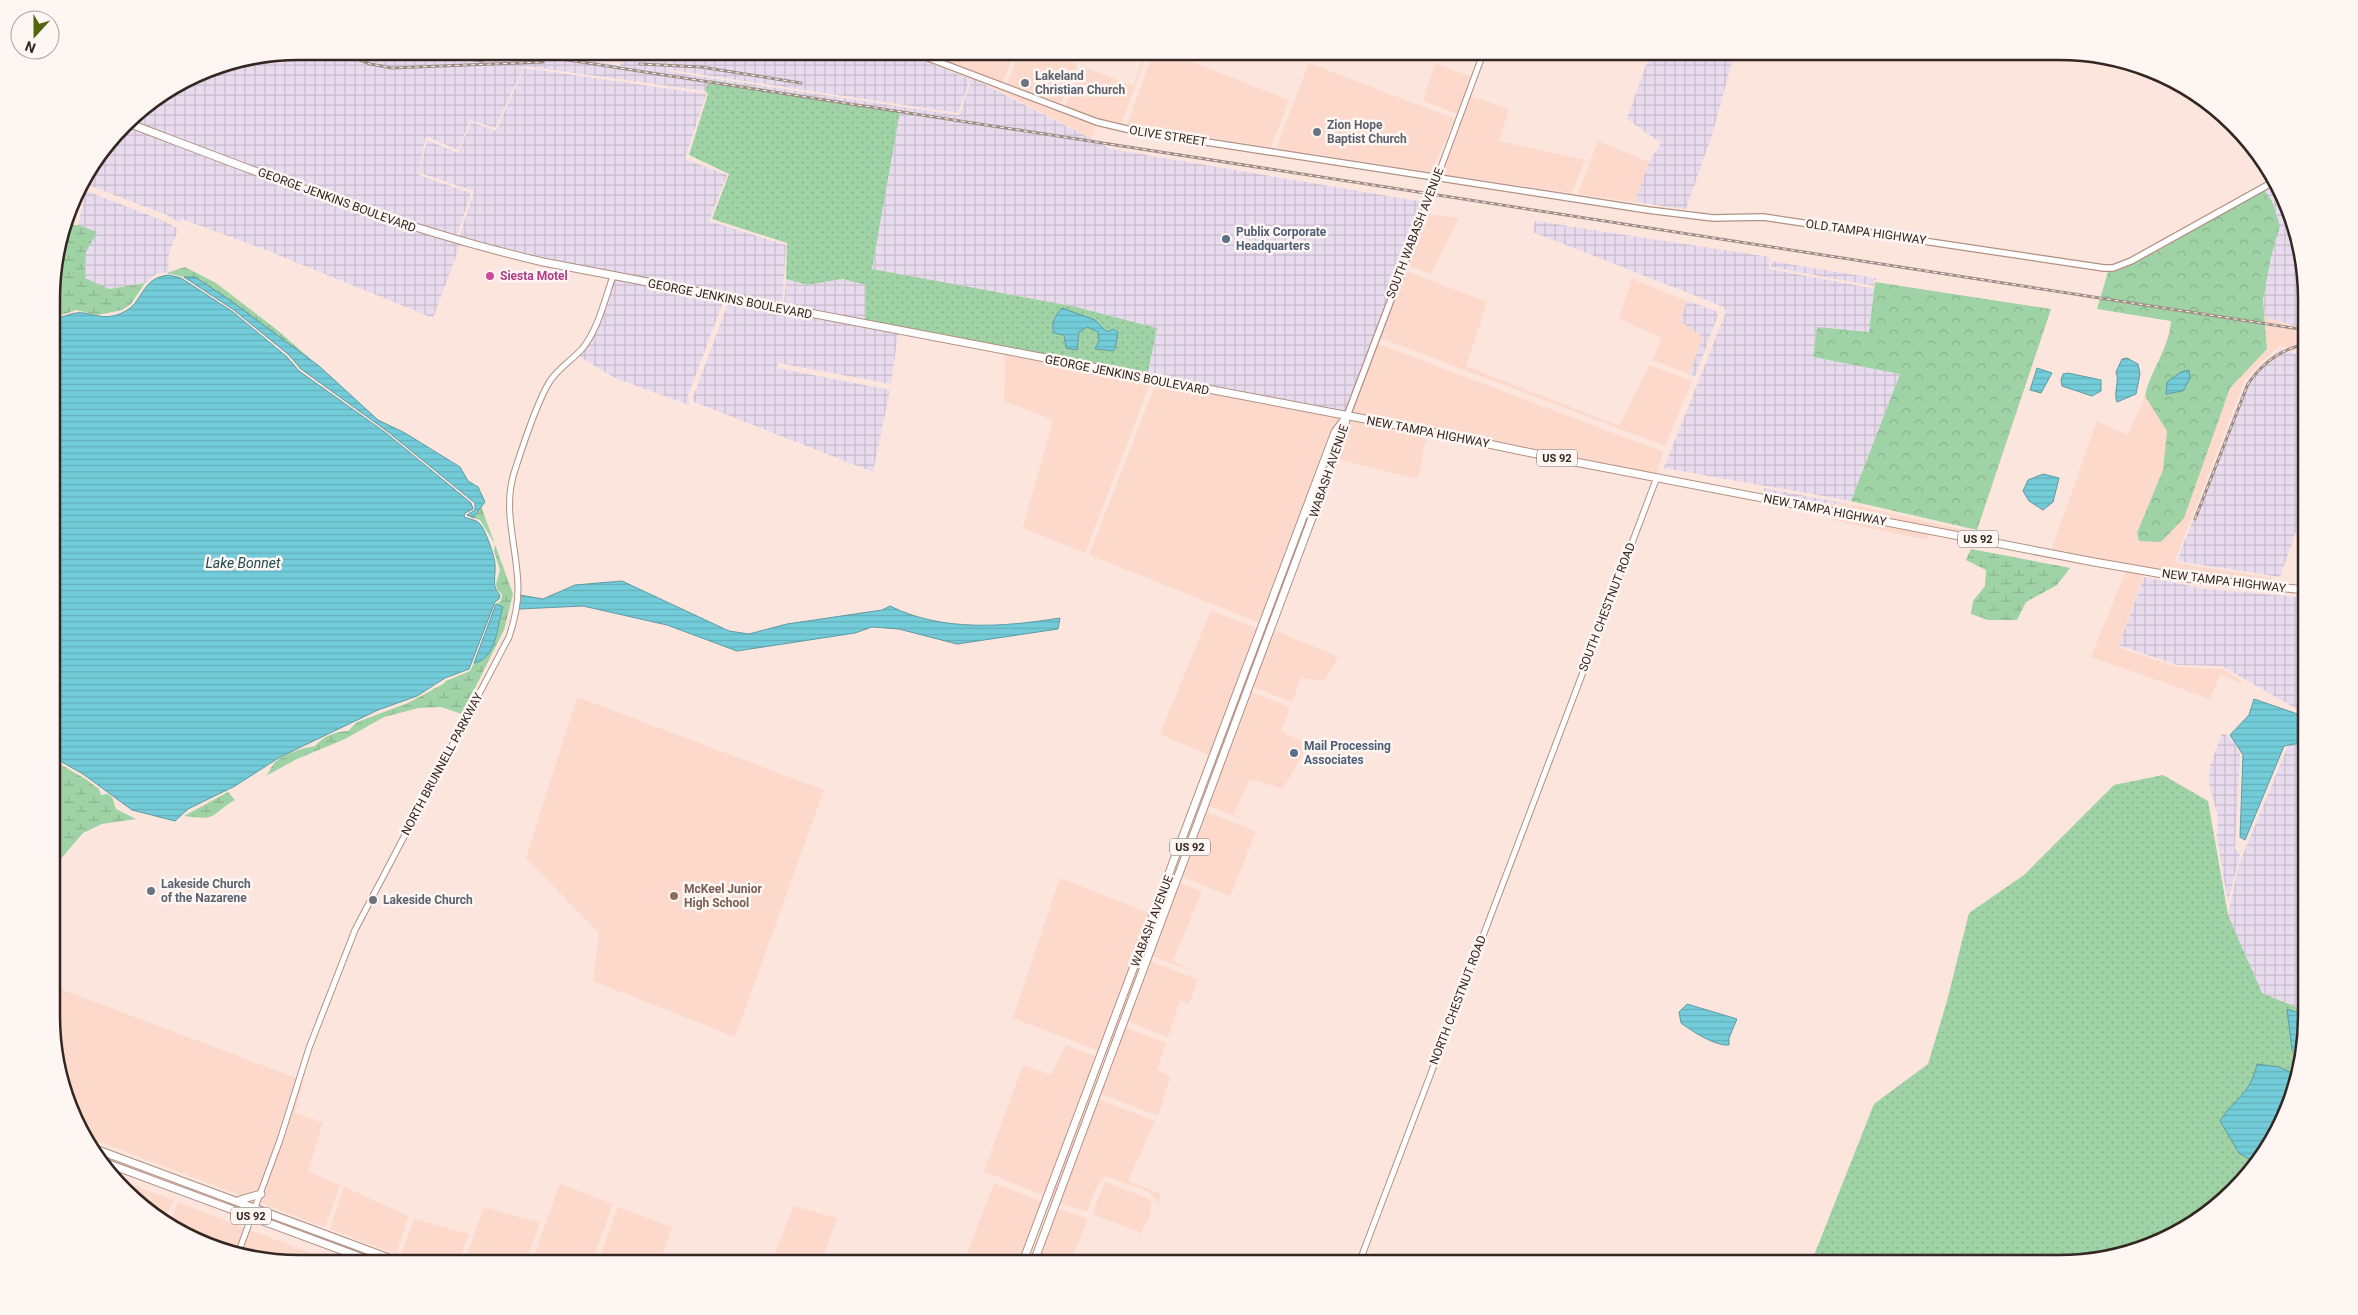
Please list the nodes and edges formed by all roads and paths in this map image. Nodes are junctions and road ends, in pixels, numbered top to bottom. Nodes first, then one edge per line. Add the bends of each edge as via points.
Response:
1 (934, 60) edge
2 (1481, 60) edge
3 (135, 125) edge
4 (1437, 178) junction
5 (2268, 185) edge
6 (613, 276) junction
7 (1347, 416) junction
8 (1657, 477) junction
9 (1290, 552) junction
10 (1300, 556) junction
11 (2298, 589) edge
12 (1558, 738) joint
13 (102, 1152) edge
14 (105, 1155) edge
15 (111, 1155) junction
16 (131, 1162) junction
17 (110, 1163) edge
18 (112, 1165) edge
19 (261, 1194) junction
20 (234, 1200) junction
21 (256, 1208) junction
22 (252, 1217) junction
23 (240, 1248) edge
24 (355, 1255) edge
25 (383, 1255) edge
26 (1025, 1255) edge
27 (1036, 1255) edge
28 (1362, 1255) edge

1 - 4 main road, OLIVE STREET via 1110,126
2 - 4 street, SOUTH WABASH AVENUE
3 - 6 main road, GEORGE JENKINS BOULEVARD via 418,230 510,255
4 - 5 main road, OLD TAMPA HIGHWAY via 1699,217 1763,217 2104,268 2130,261
4 - 7 main road, SOUTH WABASH AVENUE
6 - 7 main road, GEORGE JENKINS BOULEVARD
6 - 19 street, NORTH BRUNNELL PARKWAY via 591,336 556,373 546,390 514,473 509,518 518,589 509,637 355,930 309,1048
7 - 8 main road, NEW TAMPA HIGHWAY / US 92
7 - 9 main road, WABASH AVENUE / US 92 via 1335,432
7 - 10 main road, WABASH AVENUE / US 92 via 1344,435
8 - 11 main road, NEW TAMPA HIGHWAY / US 92 via 2156,574
8 - 12 street, SOUTH CHESTNUT ROAD
9 - 10 main road
9 - 26 main road, WABASH AVENUE / US 92
10 - 27 main road, WABASH AVENUE / US 92
12 - 28 street, NORTH CHESTNUT ROAD
13 - 15 main road, US 92
14 - 15 main road
15 - 16 main road, US 92
16 - 17 main road
16 - 20 main road, US 92
18 - 22 main road, US 92
19 - 20 main road
19 - 21 street, NORTH BRUNNELL PARKWAY
20 - 21 main road, US 92
21 - 22 street, NORTH BRUNNELL PARKWAY
21 - 25 main road, US 92
22 - 23 street, NORTH BRUNNELL PARKWAY
22 - 24 main road, US 92

